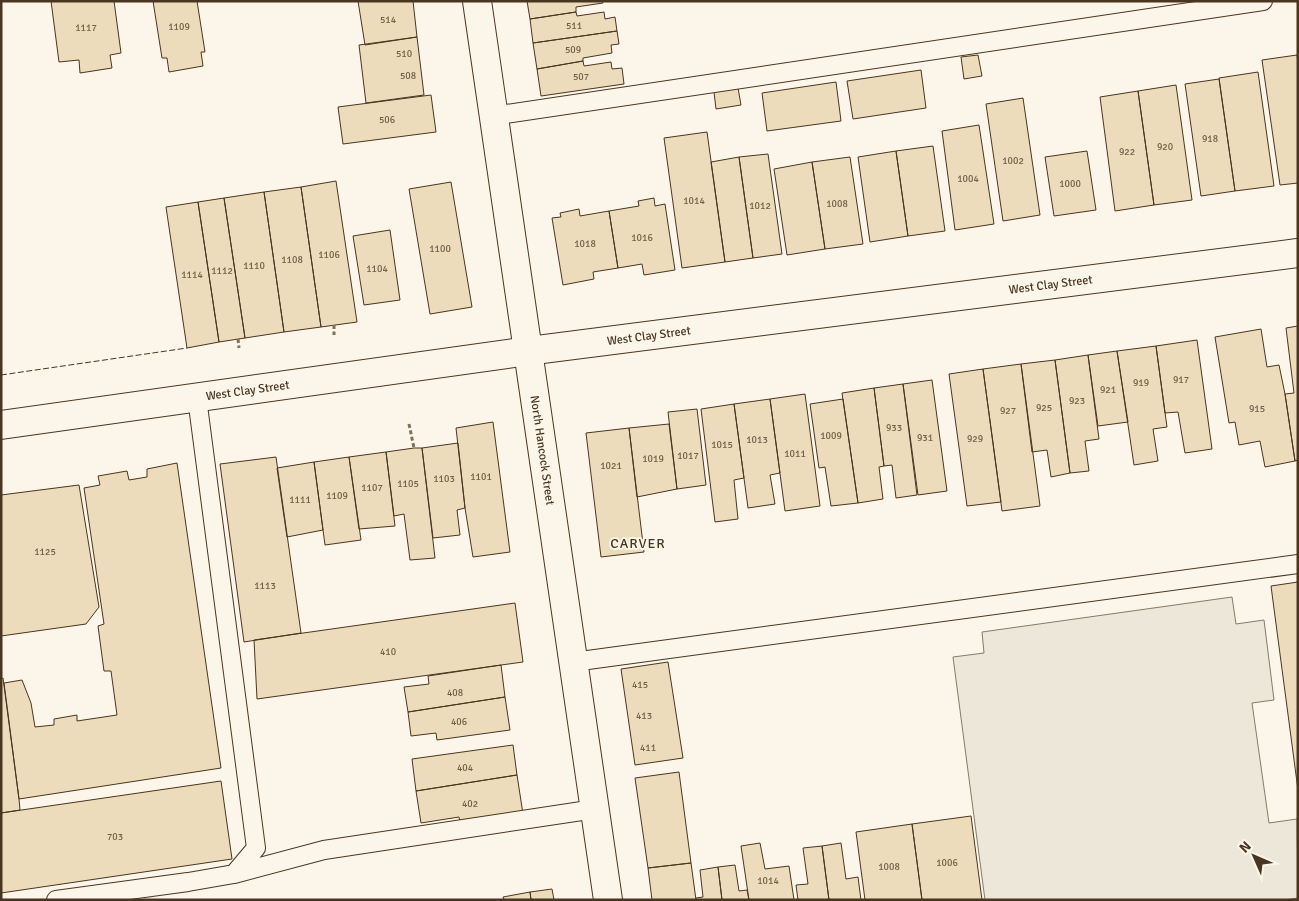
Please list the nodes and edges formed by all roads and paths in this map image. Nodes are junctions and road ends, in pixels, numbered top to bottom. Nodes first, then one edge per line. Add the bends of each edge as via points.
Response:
1 (477, 1) edge
2 (1263, 1) edge
3 (493, 116) junction
4 (1298, 253) edge
5 (334, 325) dead end
6 (334, 335) dead end
7 (238, 339) dead end
8 (238, 348) dead end
9 (528, 352) junction
10 (197, 398) junction
11 (409, 424) dead end
12 (1, 425) edge
13 (414, 448) dead end
14 (1298, 564) edge
15 (573, 662) junction
16 (594, 809) junction
17 (234, 874) junction
18 (56, 900) edge
19 (608, 900) edge

1 - 3 street, North Hancock Street
2 - 3 lane
3 - 9 street, North Hancock Street
4 - 9 street, West Clay Street
5 - 6 path
7 - 8 path
9 - 10 street, West Clay Street
9 - 15 street, North Hancock Street
10 - 12 street, West Clay Street
10 - 17 lane via 256,848
11 - 13 path
14 - 15 lane
15 - 16 street, North Hancock Street
16 - 17 lane via 324,850
16 - 19 street, North Hancock Street
17 - 18 lane

